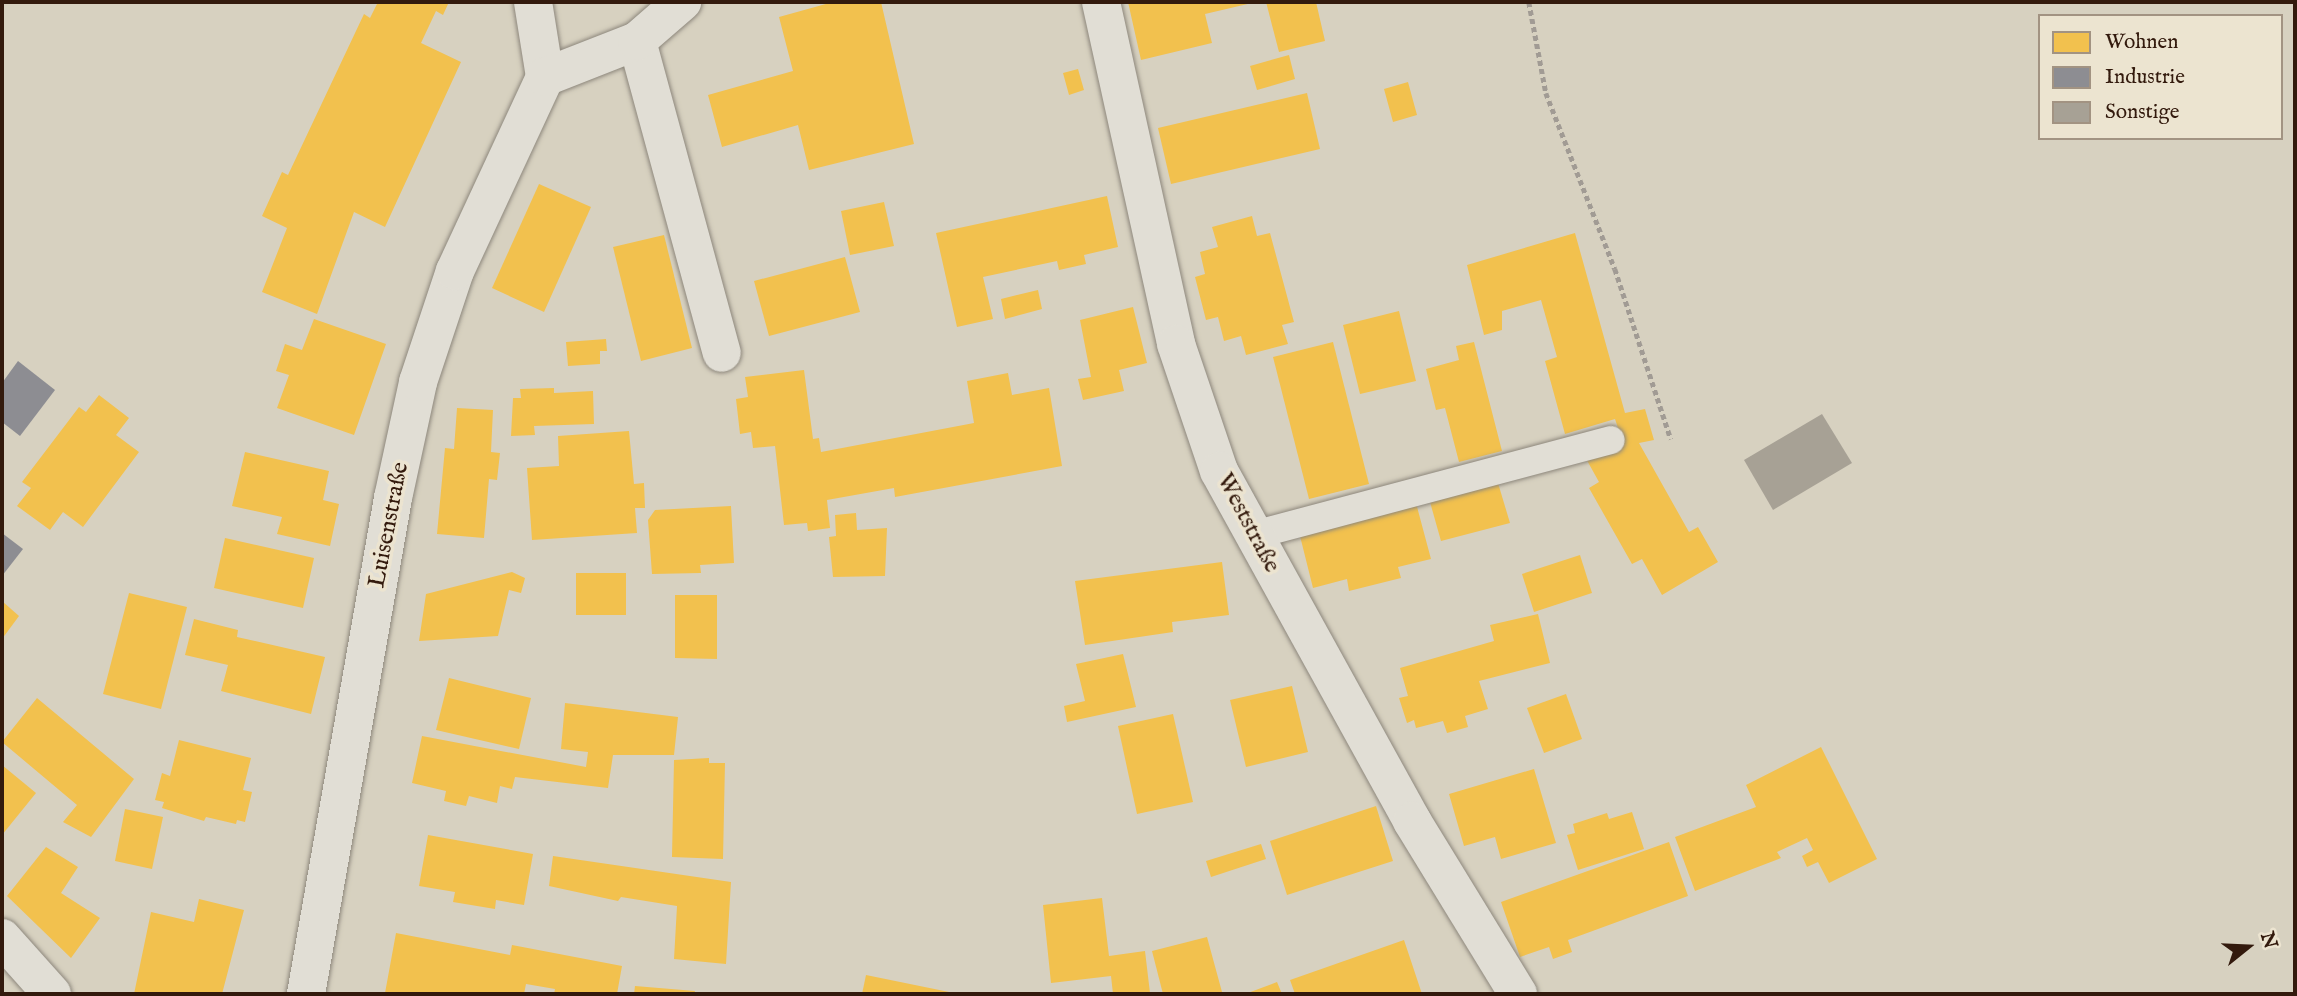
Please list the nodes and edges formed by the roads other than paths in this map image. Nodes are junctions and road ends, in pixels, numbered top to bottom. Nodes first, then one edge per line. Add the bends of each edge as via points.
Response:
1 (533, 2) edge
2 (682, 2) edge
3 (1101, 2) edge
4 (637, 41) junction
5 (545, 77) junction
6 (722, 352) dead end
7 (1611, 440) dead end
8 (1254, 535) junction
9 (2, 938) edge
10 (52, 994) edge
11 (306, 994) edge
12 (1518, 994) edge

1 - 5 street
2 - 4 street
3 - 8 street, Weststraße via 1176,344 1219,471
4 - 5 street
4 - 6 street
5 - 11 street, Luisenstraße via 455,271 418,383 393,498
7 - 8 lane
8 - 12 street, Weststraße via 1412,821
9 - 10 street

